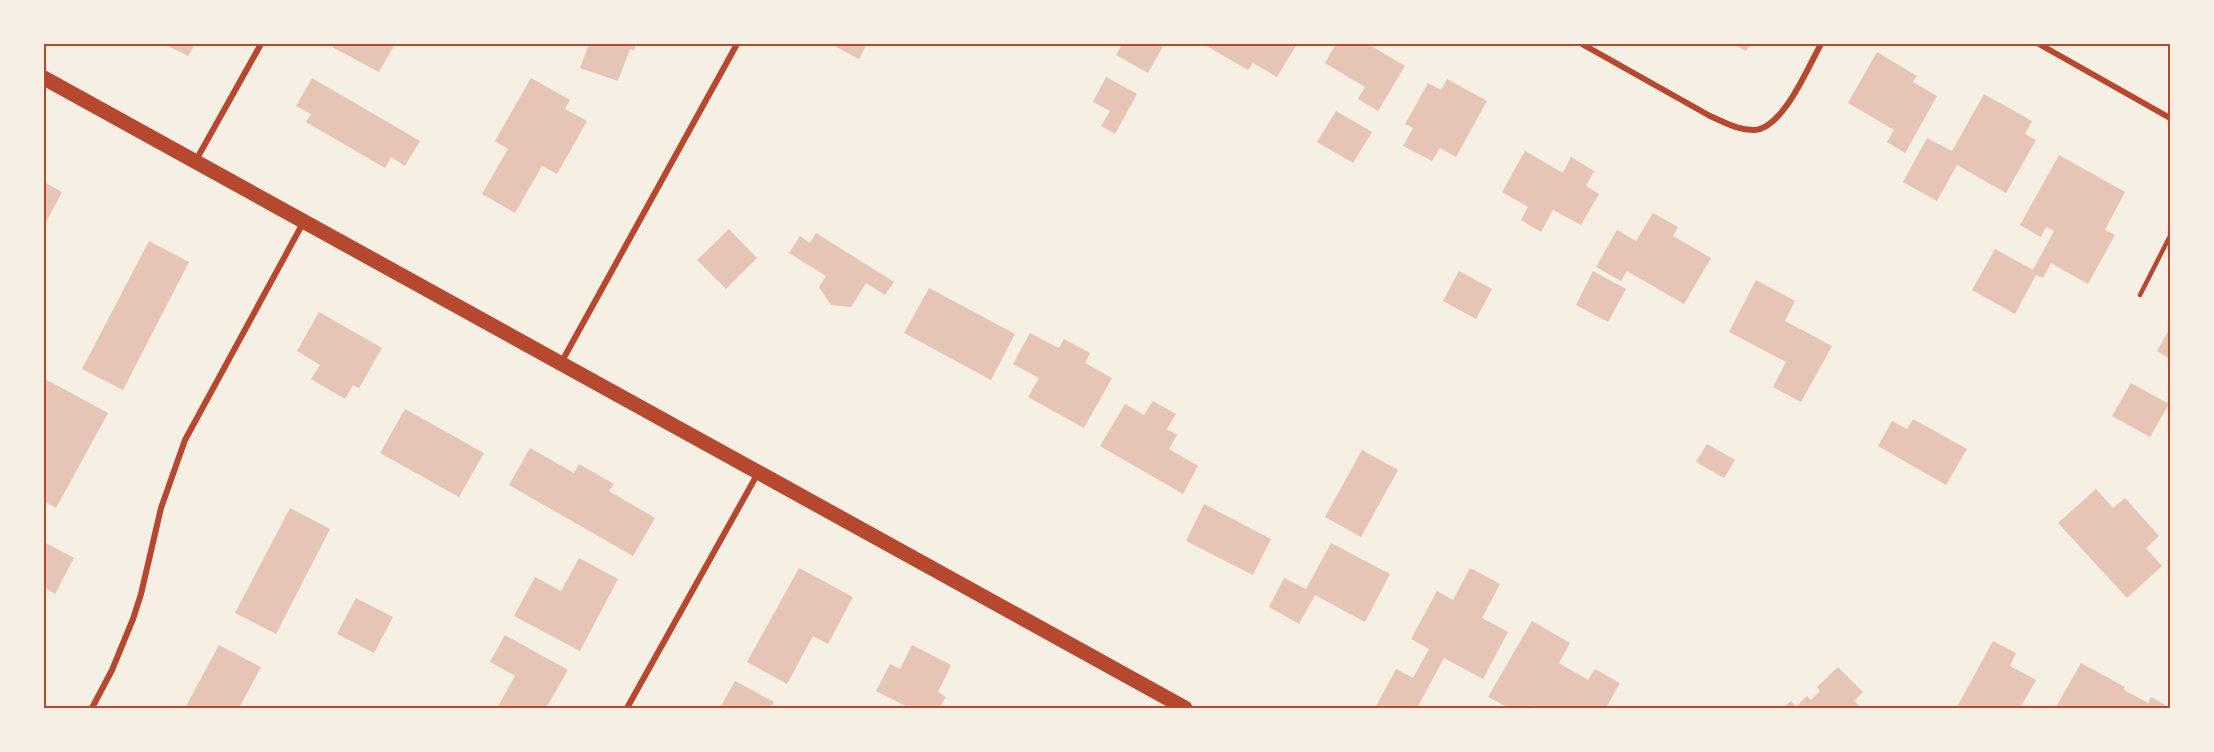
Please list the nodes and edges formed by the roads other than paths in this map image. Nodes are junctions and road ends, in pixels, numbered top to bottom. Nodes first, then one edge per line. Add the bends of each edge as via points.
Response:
1 (261, 44) edge
2 (737, 44) edge
3 (1582, 44) edge
4 (1821, 44) edge
5 (2038, 44) edge
6 (44, 78) edge
7 (2170, 118) edge
8 (195, 163) junction
9 (303, 223) junction
10 (2170, 236) edge
11 (2140, 295) dead end
12 (561, 364) junction
13 (758, 473) junction
14 (92, 708) edge
15 (627, 708) edge
16 (1185, 708) edge

1 - 8 street
2 - 12 street
3 - 4 street via 1710,116 1754,130 1768,125 1786,106
5 - 7 street
6 - 8 main road
8 - 9 main road
9 - 12 main road
9 - 14 street via 185,440 161,508 133,619
10 - 11 lane
12 - 13 main road
13 - 15 street
13 - 16 main road

